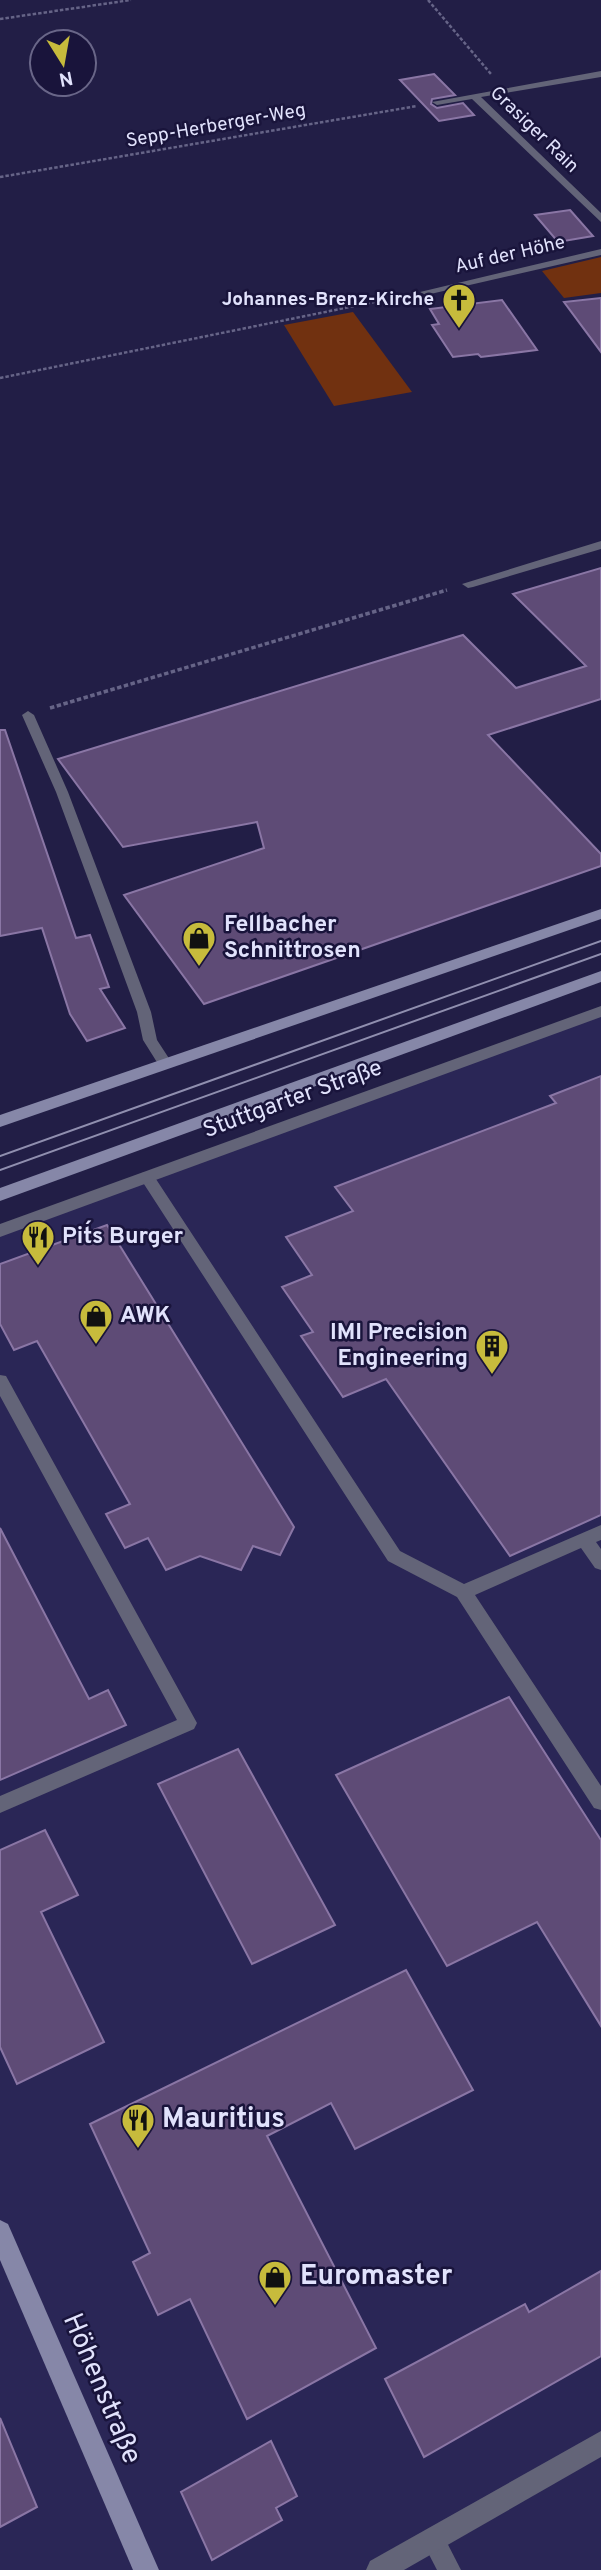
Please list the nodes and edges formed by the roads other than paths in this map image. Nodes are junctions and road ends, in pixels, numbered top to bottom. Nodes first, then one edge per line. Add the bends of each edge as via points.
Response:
1 (601, 74) edge
2 (474, 96) junction
3 (437, 102) road end
4 (601, 219) edge
5 (601, 252) edge
6 (426, 292) road end
7 (601, 545) edge
8 (468, 584) road end
9 (28, 715) road end
10 (601, 914) edge
11 (601, 976) edge
12 (601, 1011) edge
13 (165, 1063) junction
14 (0, 1121) edge
15 (147, 1177) junction
16 (0, 1195) edge
17 (0, 1231) edge
18 (0, 1381) edge
19 (593, 1535) edge
20 (601, 1563) edge
21 (463, 1592) junction
22 (601, 1802) edge
23 (0, 1805) edge
24 (0, 2232) edge
25 (601, 2443) edge
26 (433, 2539) junction
27 (146, 2570) edge
28 (379, 2570) edge
29 (449, 2570) edge

1 - 2 street
2 - 3 street
2 - 4 street, Grasiger Rain
5 - 6 street, Auf der Höhe
7 - 8 street
9 - 13 lane via 67,805 144,1012 150,1040
10 - 13 main road
11 - 16 main road, Stuttgarter Straße
12 - 15 street, Stuttgarter Straße
13 - 14 main road
15 - 17 street, Stuttgarter Straße
15 - 21 lane via 394,1556
18 - 23 lane via 188,1723
19 - 20 lane
19 - 21 lane
21 - 22 lane
24 - 27 main road, Höhenstraße
25 - 26 street
26 - 28 street
26 - 29 lane

